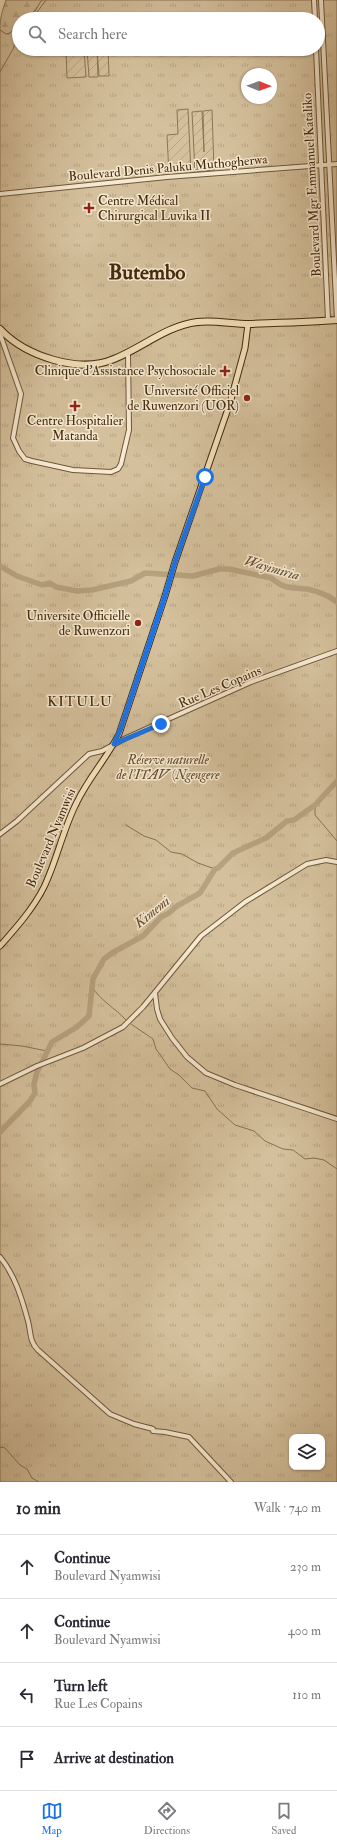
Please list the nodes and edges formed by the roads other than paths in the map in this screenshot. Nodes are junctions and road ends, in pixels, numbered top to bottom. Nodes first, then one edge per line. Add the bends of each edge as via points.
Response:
1 (314, 0) edge
2 (321, 0) edge
3 (315, 12) edge
4 (322, 12) edge
5 (316, 56) edge
6 (324, 56) edge
7 (321, 164) junction
8 (330, 164) junction
9 (337, 164) edge
10 (0, 194) edge
11 (328, 320) junction
12 (337, 320) edge
13 (248, 324) junction
14 (0, 329) edge
15 (0, 334) edge
16 (128, 352) junction
17 (337, 651) edge
18 (114, 744) junction
19 (0, 834) edge
20 (337, 862) edge
21 (0, 946) edge
22 (155, 992) junction
23 (0, 1084) edge
24 (337, 1119) edge
25 (0, 1257) edge
26 (231, 1482) edge

1 - 3 street
2 - 4 street, Boulevard Mgr Emmanuel Kataliko
5 - 7 street, Boulevard Mgr Emmanuel Kataliko
6 - 8 street, Boulevard Mgr Emmanuel Kataliko
7 - 8 street, Boulevard Denis Paluku Muthogherwa
7 - 10 street, Boulevard Denis Paluku Muthogherwa
7 - 11 street, Boulevard Mgr Emmanuel Kataliko
8 - 9 street, Boulevard Denis Paluku Muthogherwa
8 - 12 street, Boulevard Mgr Emmanuel Kataliko
11 - 12 highway
11 - 13 highway
13 - 16 highway via 188,324 167,331
13 - 18 main road, Boulevard Nyamwisi via 236,385
14 - 16 highway via 29,350 64,362 98,364
15 - 16 street via 21,394 13,438 19,452 32,462 65,469 111,472 121,464 129,430
17 - 18 street, Rue Les Copains via 251,682
18 - 19 street, Rue Les Copains via 95,754 88,754
18 - 21 main road, Boulevard Nyamwisi via 93,773 76,804 59,843 44,888 26,916
20 - 22 street via 326,860 307,864 246,902 201,936
22 - 23 street via 123,1027 83,1048
22 - 24 street via 160,1019 187,1057 206,1073 234,1085
25 - 26 street via 11,1270 28,1322 30,1338 38,1350 110,1414 154,1431 190,1437

